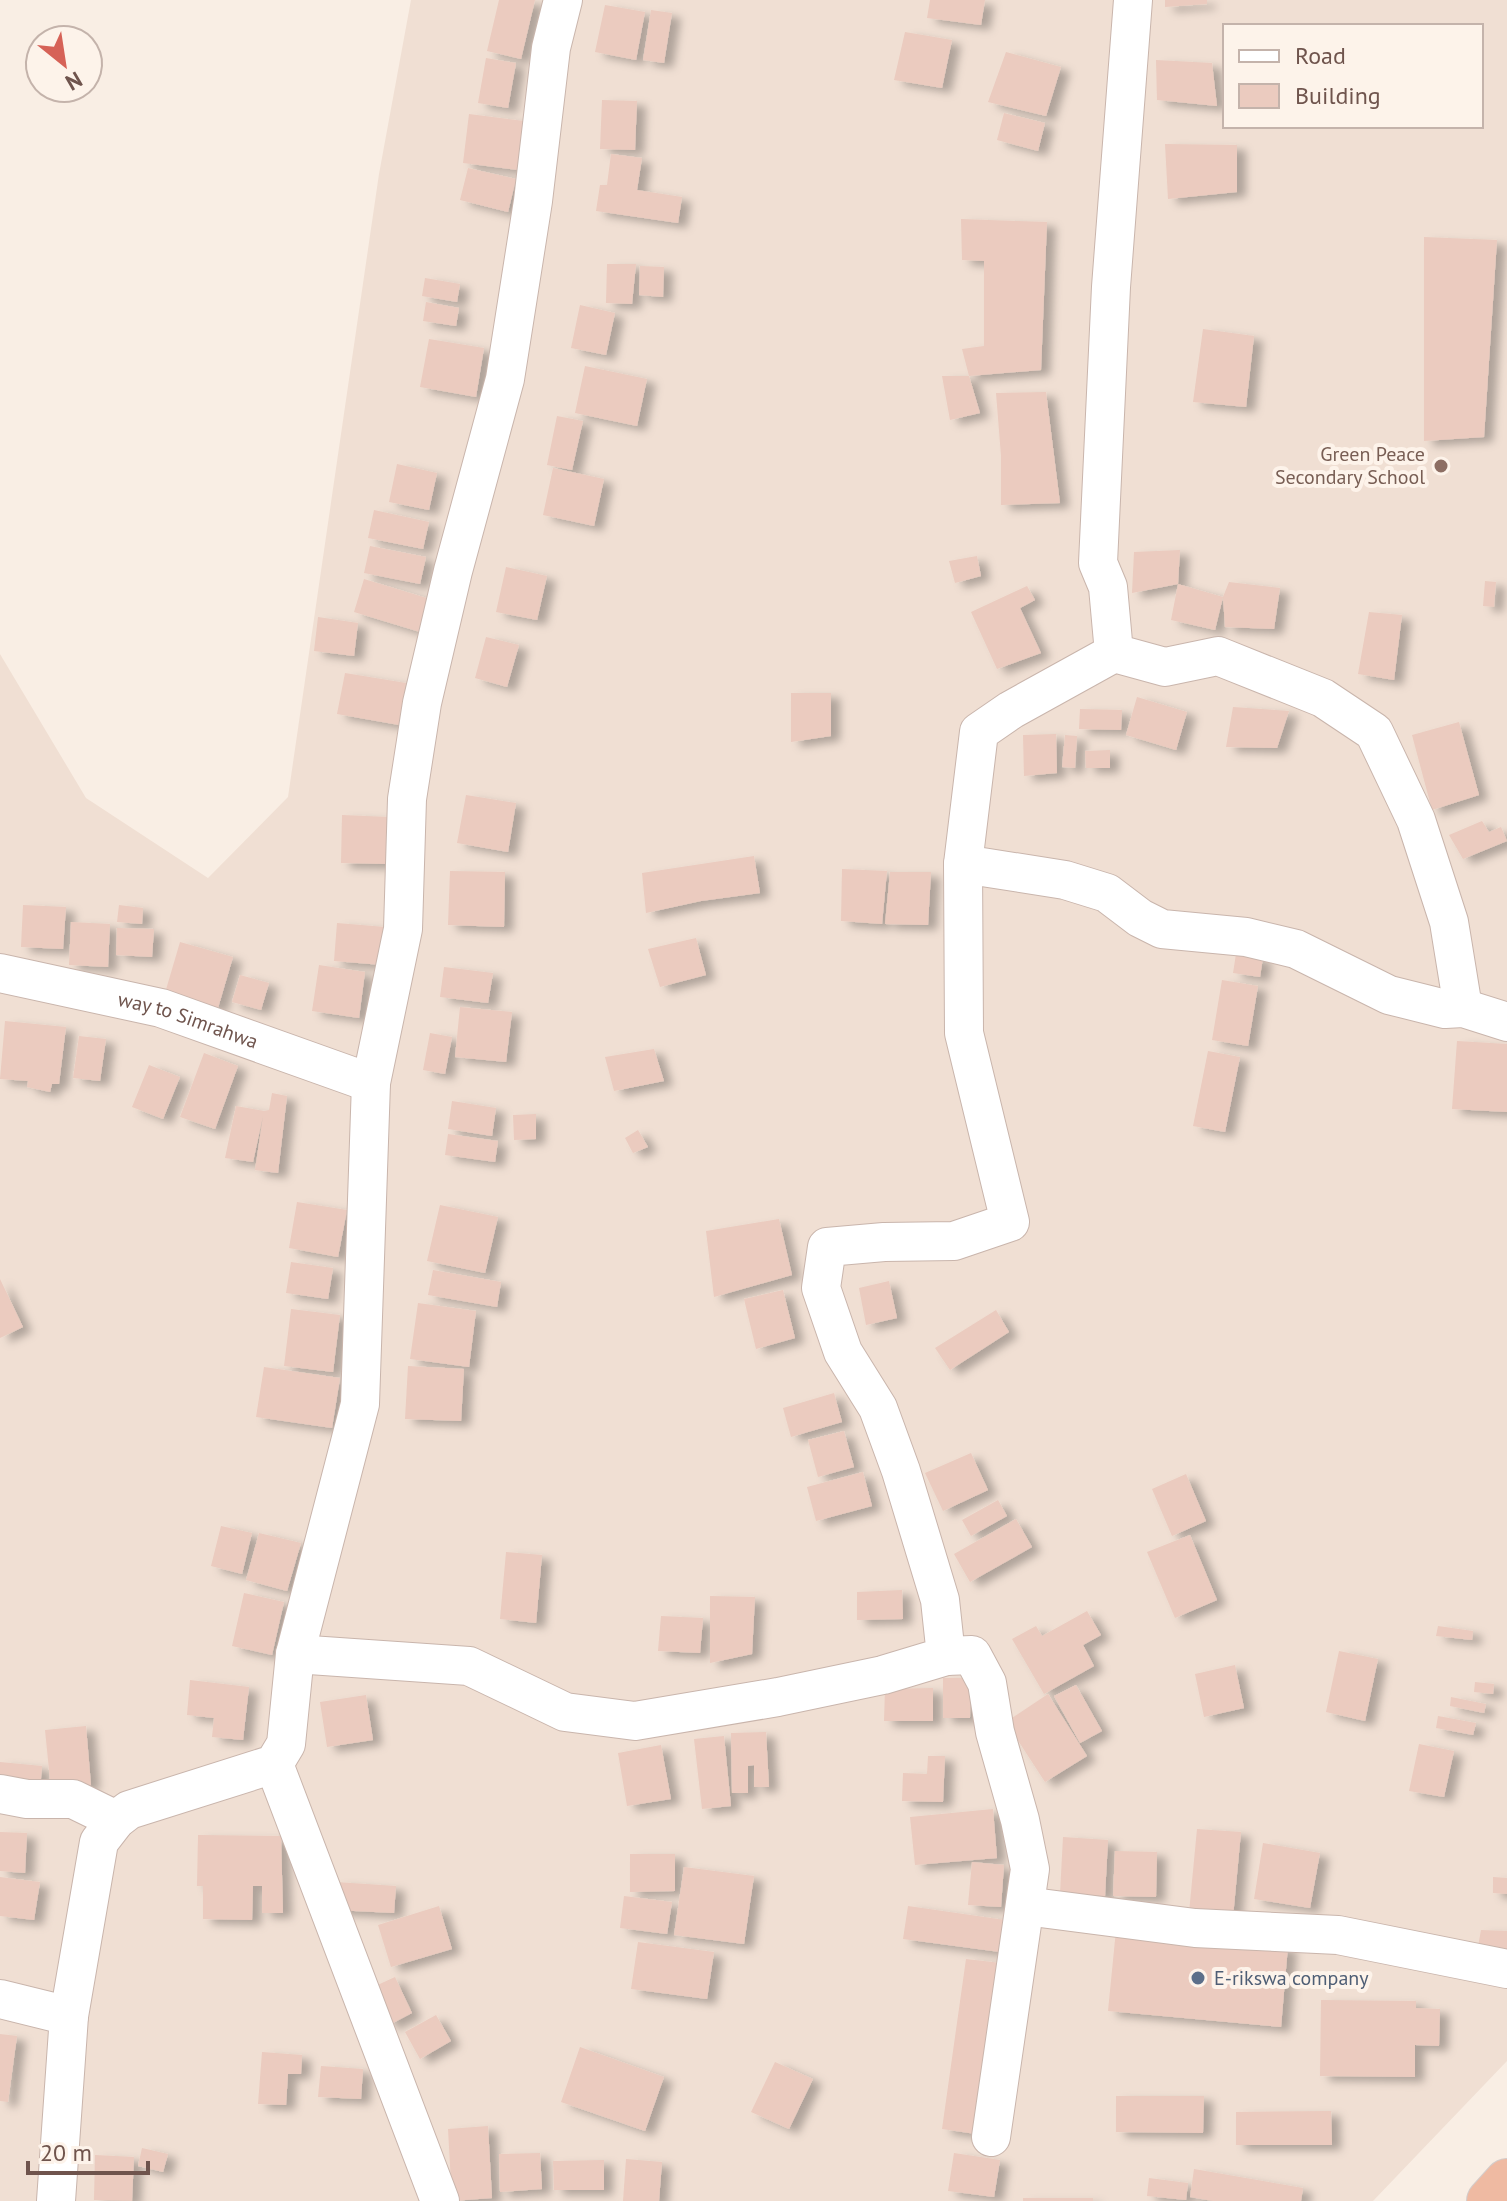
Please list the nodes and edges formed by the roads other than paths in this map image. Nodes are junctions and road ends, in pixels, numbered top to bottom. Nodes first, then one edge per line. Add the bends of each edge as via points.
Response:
1 (563, 0) edge
2 (1133, 0) edge
3 (1114, 653) junction
4 (963, 864) junction
5 (0, 973) edge
6 (1463, 1008) junction
7 (1507, 1022) edge
8 (371, 1083) junction
9 (295, 1654) junction
10 (946, 1656) junction
11 (274, 1764) junction
12 (0, 1794) edge
13 (116, 1820) junction
14 (1025, 1906) junction
15 (1507, 1969) edge
16 (0, 1999) edge
17 (69, 2016) junction
18 (991, 2137) dead end
19 (1507, 2181) edge
20 (56, 2201) edge
21 (440, 2201) edge
22 (1489, 2201) edge

1 - 8 street via 551,48 505,379 422,703 407,799 403,929
2 - 3 street via 1111,287 1098,563 1108,587
3 - 4 street via 979,732
3 - 6 street via 1165,667 1218,656 1323,698 1374,732 1421,834 1449,922
4 - 6 street via 1065,880 1107,893 1162,929 1246,937 1296,949 1389,995 1445,1009
4 - 10 street via 964,1033 1010,1222 954,1241 827,1247 821,1288 843,1352 878,1408 901,1471 940,1600
5 - 8 street, way to Simrahwa via 161,1008
6 - 7 street
8 - 9 street via 360,1404
9 - 10 street via 469,1666 565,1712 635,1721 778,1697
9 - 11 street via 286,1744
10 - 14 street via 972,1655 987,1683 1030,1869
11 - 13 street via 129,1810
11 - 21 street
12 - 13 street via 73,1799
13 - 17 street via 99,1842
14 - 15 street via 1195,1928 1338,1935
14 - 18 street
16 - 17 street
17 - 20 street
19 - 22 highway

